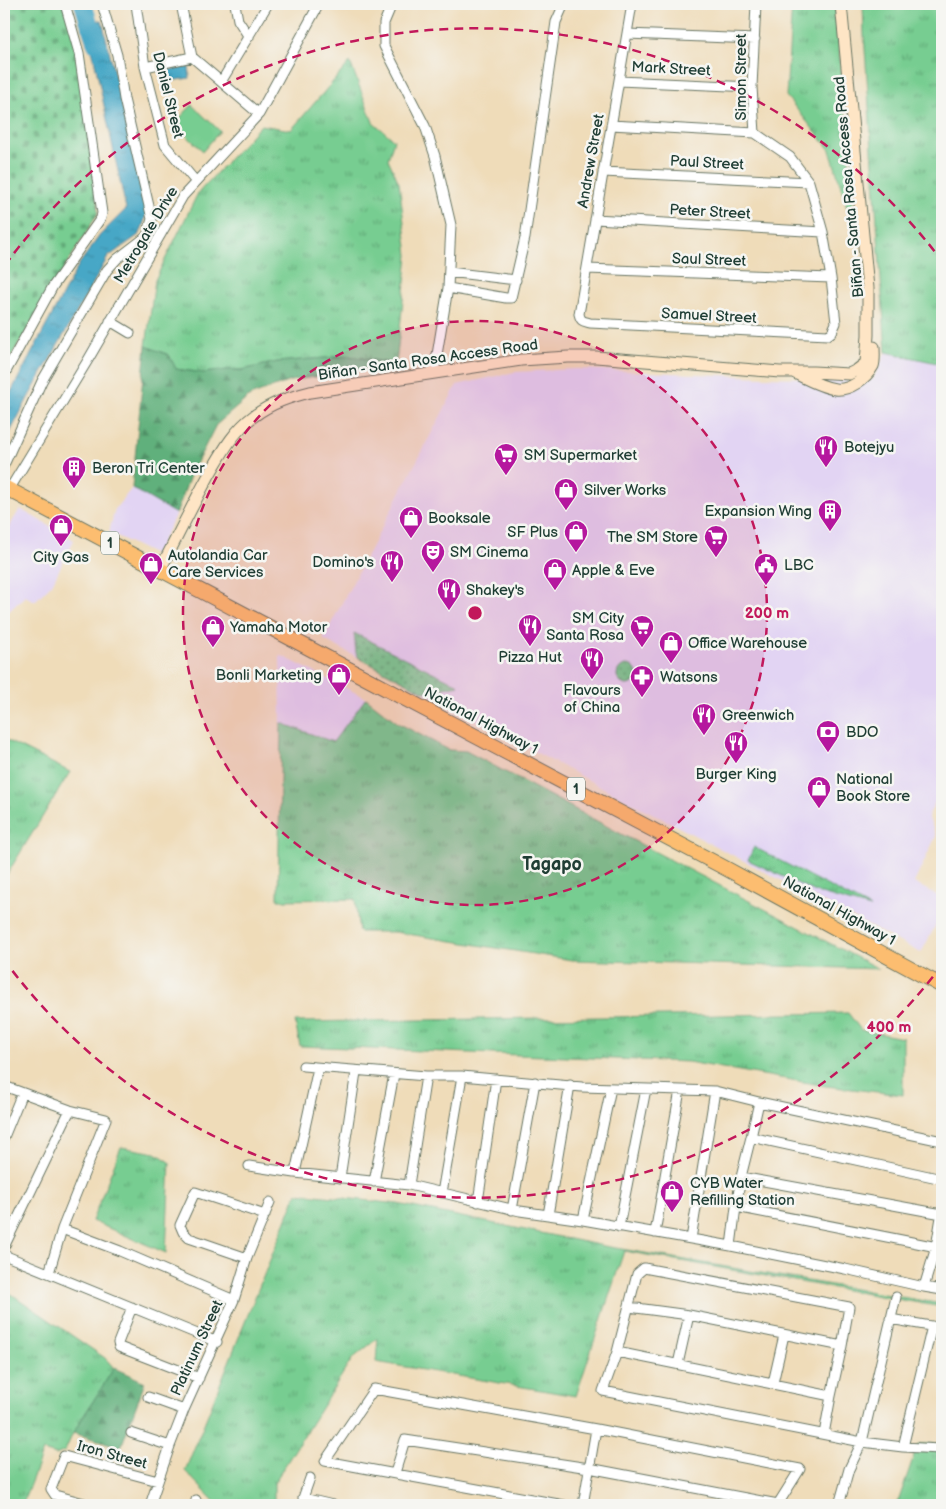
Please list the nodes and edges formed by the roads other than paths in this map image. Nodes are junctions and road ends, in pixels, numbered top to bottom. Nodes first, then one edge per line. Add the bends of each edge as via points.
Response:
1 (66, 4) edge
2 (102, 4) edge
3 (136, 4) edge
4 (181, 4) edge
5 (235, 4) edge
6 (268, 4) edge
7 (319, 4) edge
8 (392, 4) edge
9 (564, 4) edge
10 (632, 4) edge
11 (756, 4) edge
12 (841, 4) edge
13 (848, 4) edge
14 (626, 34) junction
15 (249, 37) junction
16 (754, 39) junction
17 (192, 57) junction
18 (145, 67) junction
19 (619, 81) junction
20 (221, 82) junction
21 (752, 87) junction
22 (259, 114) junction
23 (611, 125) junction
24 (755, 133) junction
25 (603, 172) junction
26 (861, 174) junction
27 (196, 182) junction
28 (809, 182) junction
29 (595, 219) junction
30 (823, 232) junction
31 (586, 269) junction
32 (450, 272) junction
33 (831, 278) junction
34 (516, 280) junction
35 (448, 288) junction
36 (110, 321) junction
37 (583, 322) joint
38 (832, 332) joint
39 (130, 333) dead end
40 (434, 373) junction
41 (793, 373) junction
42 (4, 375) edge
43 (4, 465) edge
44 (6, 488) edge
45 (160, 570) junction
46 (942, 986) edge
47 (303, 1066) dead end
48 (318, 1068) junction
49 (356, 1072) junction
50 (394, 1074) junction
51 (426, 1076) junction
52 (462, 1076) junction
53 (496, 1079) junction
54 (535, 1082) junction
55 (570, 1085) junction
56 (4, 1086) edge
57 (611, 1088) junction
58 (646, 1089) junction
59 (680, 1090) junction
60 (715, 1091) junction
61 (22, 1093) junction
62 (759, 1102) junction
63 (70, 1110) junction
64 (4, 1137) edge
65 (751, 1137) junction
66 (942, 1142) edge
67 (249, 1166) dead end
68 (295, 1173) junction
69 (741, 1177) junction
70 (340, 1178) junction
71 (942, 1179) edge
72 (374, 1182) junction
73 (409, 1185) junction
74 (442, 1193) junction
75 (270, 1202) dead end
76 (478, 1202) junction
77 (736, 1207) junction
78 (512, 1210) junction
79 (942, 1213) edge
80 (266, 1215) junction
81 (548, 1215) junction
82 (583, 1220) junction
83 (619, 1227) junction
84 (62, 1229) junction
85 (655, 1233) junction
86 (691, 1239) junction
87 (731, 1246) junction
88 (939, 1247) edge
89 (4, 1248) edge
90 (4, 1255) edge
91 (247, 1258) junction
92 (49, 1273) junction
93 (924, 1287) junction
94 (898, 1289) junction
95 (942, 1290) edge
96 (234, 1300) junction
97 (132, 1306) junction
98 (629, 1308) junction
99 (689, 1315) junction
100 (890, 1319) junction
101 (932, 1326) junction
102 (942, 1328) edge
103 (784, 1335) junction
104 (217, 1342) junction
105 (842, 1346) junction
106 (617, 1352) junction
107 (678, 1364) junction
108 (199, 1378) junction
109 (774, 1384) junction
110 (832, 1396) junction
111 (148, 1397) dead end
112 (184, 1410) junction
113 (596, 1429) junction
114 (131, 1433) dead end
115 (824, 1434) junction
116 (862, 1442) junction
117 (942, 1444) edge
118 (170, 1446) junction
119 (903, 1447) junction
120 (589, 1468) junction
121 (395, 1473) junction
122 (310, 1478) dead end
123 (158, 1482) junction
124 (91, 1505) edge
125 (150, 1505) edge
126 (333, 1505) edge
127 (564, 1505) edge
128 (583, 1505) edge
129 (839, 1505) edge

1 - 42 street via 80,53 102,213 53,286
2 - 43 street via 117,55 152,219 147,236 107,270 42,381
3 - 18 street, Daniel Street
4 - 17 street
5 - 15 street via 238,20
6 - 15 street
7 - 22 street, Metrogate Drive
8 - 32 street via 384,23 384,46 425,126 435,156 451,225
9 - 34 street via 556,22
10 - 14 street, Andrew Street
11 - 16 street, Simon Street
12 - 26 main road, Biñan - Santa Rosa Access Road
13 - 26 main road, Biñan - Santa Rosa Access Road
14 - 16 street
14 - 19 street, Andrew Street
15 - 20 street
16 - 21 street, Simon Street
17 - 18 street
17 - 20 street
18 - 27 street, Daniel Street via 165,145
19 - 21 street, Mark Street
19 - 23 street, Andrew Street
20 - 22 street
21 - 24 street, Simon Street
22 - 27 street, Metrogate Drive
23 - 24 street
23 - 25 street, Andrew Street
24 - 28 street, Simon Street via 790,157
25 - 28 street, Paul Street
25 - 29 street, Andrew Street
26 - 41 main road, Biñan - Santa Rosa Access Road via 868,288 866,363 849,374
26 - 41 main road, Biñan - Santa Rosa Access Road via 874,262 873,365 864,378 850,387 836,390
27 - 36 street, Metrogate Drive via 183,196
28 - 30 street, Simon Street
29 - 30 street, Peter Street
29 - 31 street, Andrew Street
30 - 33 street, Simon Street
31 - 33 street, Saul Street
31 - 37 street, Andrew Street via 579,314
32 - 34 street
32 - 35 street
33 - 38 street, Simon Street via 836,323
34 - 35 street via 510,298
35 - 40 street
36 - 39 street
36 - 44 street, Metrogate Drive
37 - 38 street, Samuel Street via 823,336
40 - 41 main road, Biñan - Santa Rosa Access Road via 529,359 596,357
40 - 45 main road, Biñan - Santa Rosa Access Road via 310,392 274,404 254,416 229,442
44 - 45 highway, National Highway 1 / 1
45 - 46 highway, National Highway 1 / 1
47 - 48 street
48 - 49 street
48 - 68 street
49 - 50 street
49 - 70 street
50 - 51 street
50 - 72 street
51 - 52 street
51 - 73 street
52 - 53 street
52 - 74 street
53 - 54 street
53 - 76 street
54 - 55 street
54 - 78 street
55 - 57 street
55 - 81 street
56 - 61 street
57 - 58 street
57 - 82 street
58 - 59 street
58 - 83 street
59 - 60 street
59 - 85 street
60 - 62 street
60 - 86 street
61 - 63 street
61 - 64 street
62 - 65 street
62 - 66 street
63 - 84 street via 106,1119
63 - 89 street
65 - 69 street
65 - 71 street
67 - 68 street
68 - 70 street
69 - 77 street
69 - 79 street
70 - 72 street
72 - 73 street
73 - 74 street
74 - 76 street
75 - 80 street, Platinum Street
76 - 78 street
77 - 87 street
77 - 88 street
78 - 81 street
79 - 88 street
80 - 91 street, Platinum Street
80 - 91 street via 195,1192 180,1225 189,1238
81 - 82 street
82 - 83 street
83 - 85 street
84 - 92 street
84 - 96 street
85 - 86 street
86 - 87 street
87 - 94 street via 845,1268
88 - 93 street
90 - 92 street
91 - 96 street, Platinum Street
92 - 97 street
93 - 94 street
93 - 95 street
94 - 100 street
96 - 104 street, Platinum Street
97 - 104 street
97 - 108 street via 119,1347
98 - 99 street
98 - 105 street via 637,1274 644,1268 849,1307
98 - 106 street
99 - 103 street
99 - 107 street
100 - 101 street
100 - 116 street
101 - 102 street
101 - 119 street
103 - 105 street
103 - 109 street
104 - 108 street, Platinum Street
105 - 110 street
106 - 107 street
106 - 115 street via 603,1391
107 - 109 street
108 - 112 street, Platinum Street
109 - 110 street
110 - 115 street
111 - 112 street
112 - 118 street, Platinum Street
113 - 120 street
113 - 120 street via 800,1469 778,1504
113 - 121 street via 374,1389 325,1461
114 - 118 street
115 - 116 street
116 - 119 street
116 - 129 street via 848,1469
117 - 119 street via 940,1449
118 - 123 street, Platinum Street
120 - 121 street via 405,1440
120 - 128 street
121 - 127 street
122 - 126 street via 303,1498
123 - 124 street, Iron Street via 63,1457 51,1489 55,1495
123 - 125 street, Platinum Street

